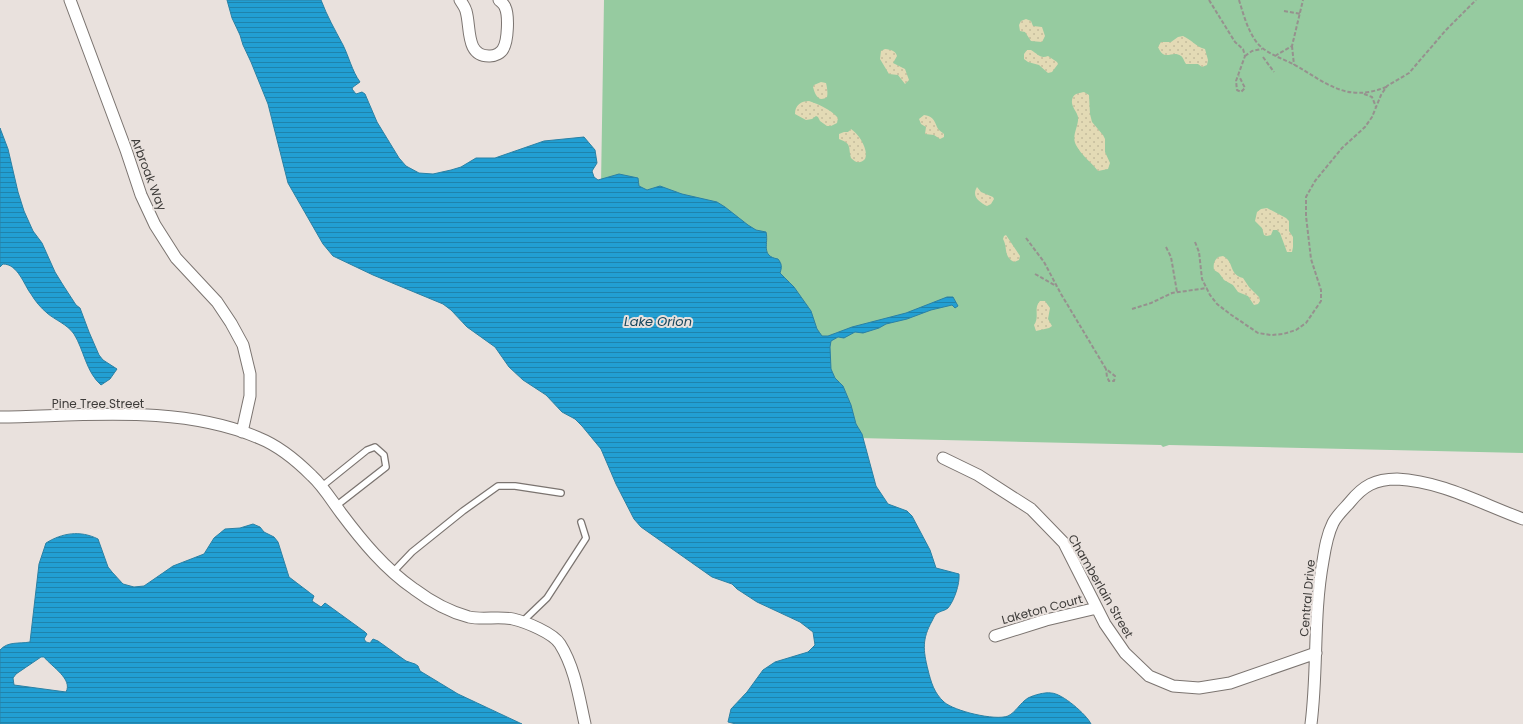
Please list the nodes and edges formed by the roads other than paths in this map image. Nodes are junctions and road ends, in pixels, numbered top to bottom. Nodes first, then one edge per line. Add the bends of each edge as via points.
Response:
1 (70, 0) edge
2 (460, 0) edge
3 (499, 0) edge
4 (0, 417) edge
5 (242, 432) junction
6 (943, 458) dead end
7 (321, 486) junction
8 (561, 493) dead end
9 (336, 506) junction
10 (1523, 519) edge
11 (581, 522) dead end
12 (392, 572) junction
13 (1097, 608) junction
14 (522, 623) junction
15 (995, 636) dead end
16 (1316, 653) junction
17 (585, 724) edge
18 (1311, 724) edge

1 - 5 street, Arbroak Way via 141,195 155,225 176,258 217,302 243,346 250,374 250,396
2 - 3 street via 466,11 473,47 476,53 482,56 492,56 503,50 507,13
4 - 5 street, Pine Tree Street via 123,413 178,418 228,426
5 - 7 street, Pine Tree Street via 261,438 289,455
6 - 13 street, Chamberlain Street via 978,475 1031,509 1064,543
7 - 9 street, Pine Tree Street
7 - 9 lane via 367,450 375,447 384,455 386,467
8 - 12 lane via 498,486 412,552
9 - 12 street, Pine Tree Street via 357,534
10 - 16 street, Central Drive via 1431,484 1397,479 1377,480 1372,483 1357,493 1334,522 1326,541 1319,580
11 - 14 lane via 586,538 547,598
12 - 14 street, Pine Tree Street via 414,590 444,607 470,617 513,619
13 - 15 street, Laketon Court
13 - 16 street, Chamberlain Street via 1125,653 1149,676 1173,686 1199,688 1230,683
14 - 17 street, Pine Tree Street via 542,630 559,643 570,664
16 - 18 street, Central Drive

